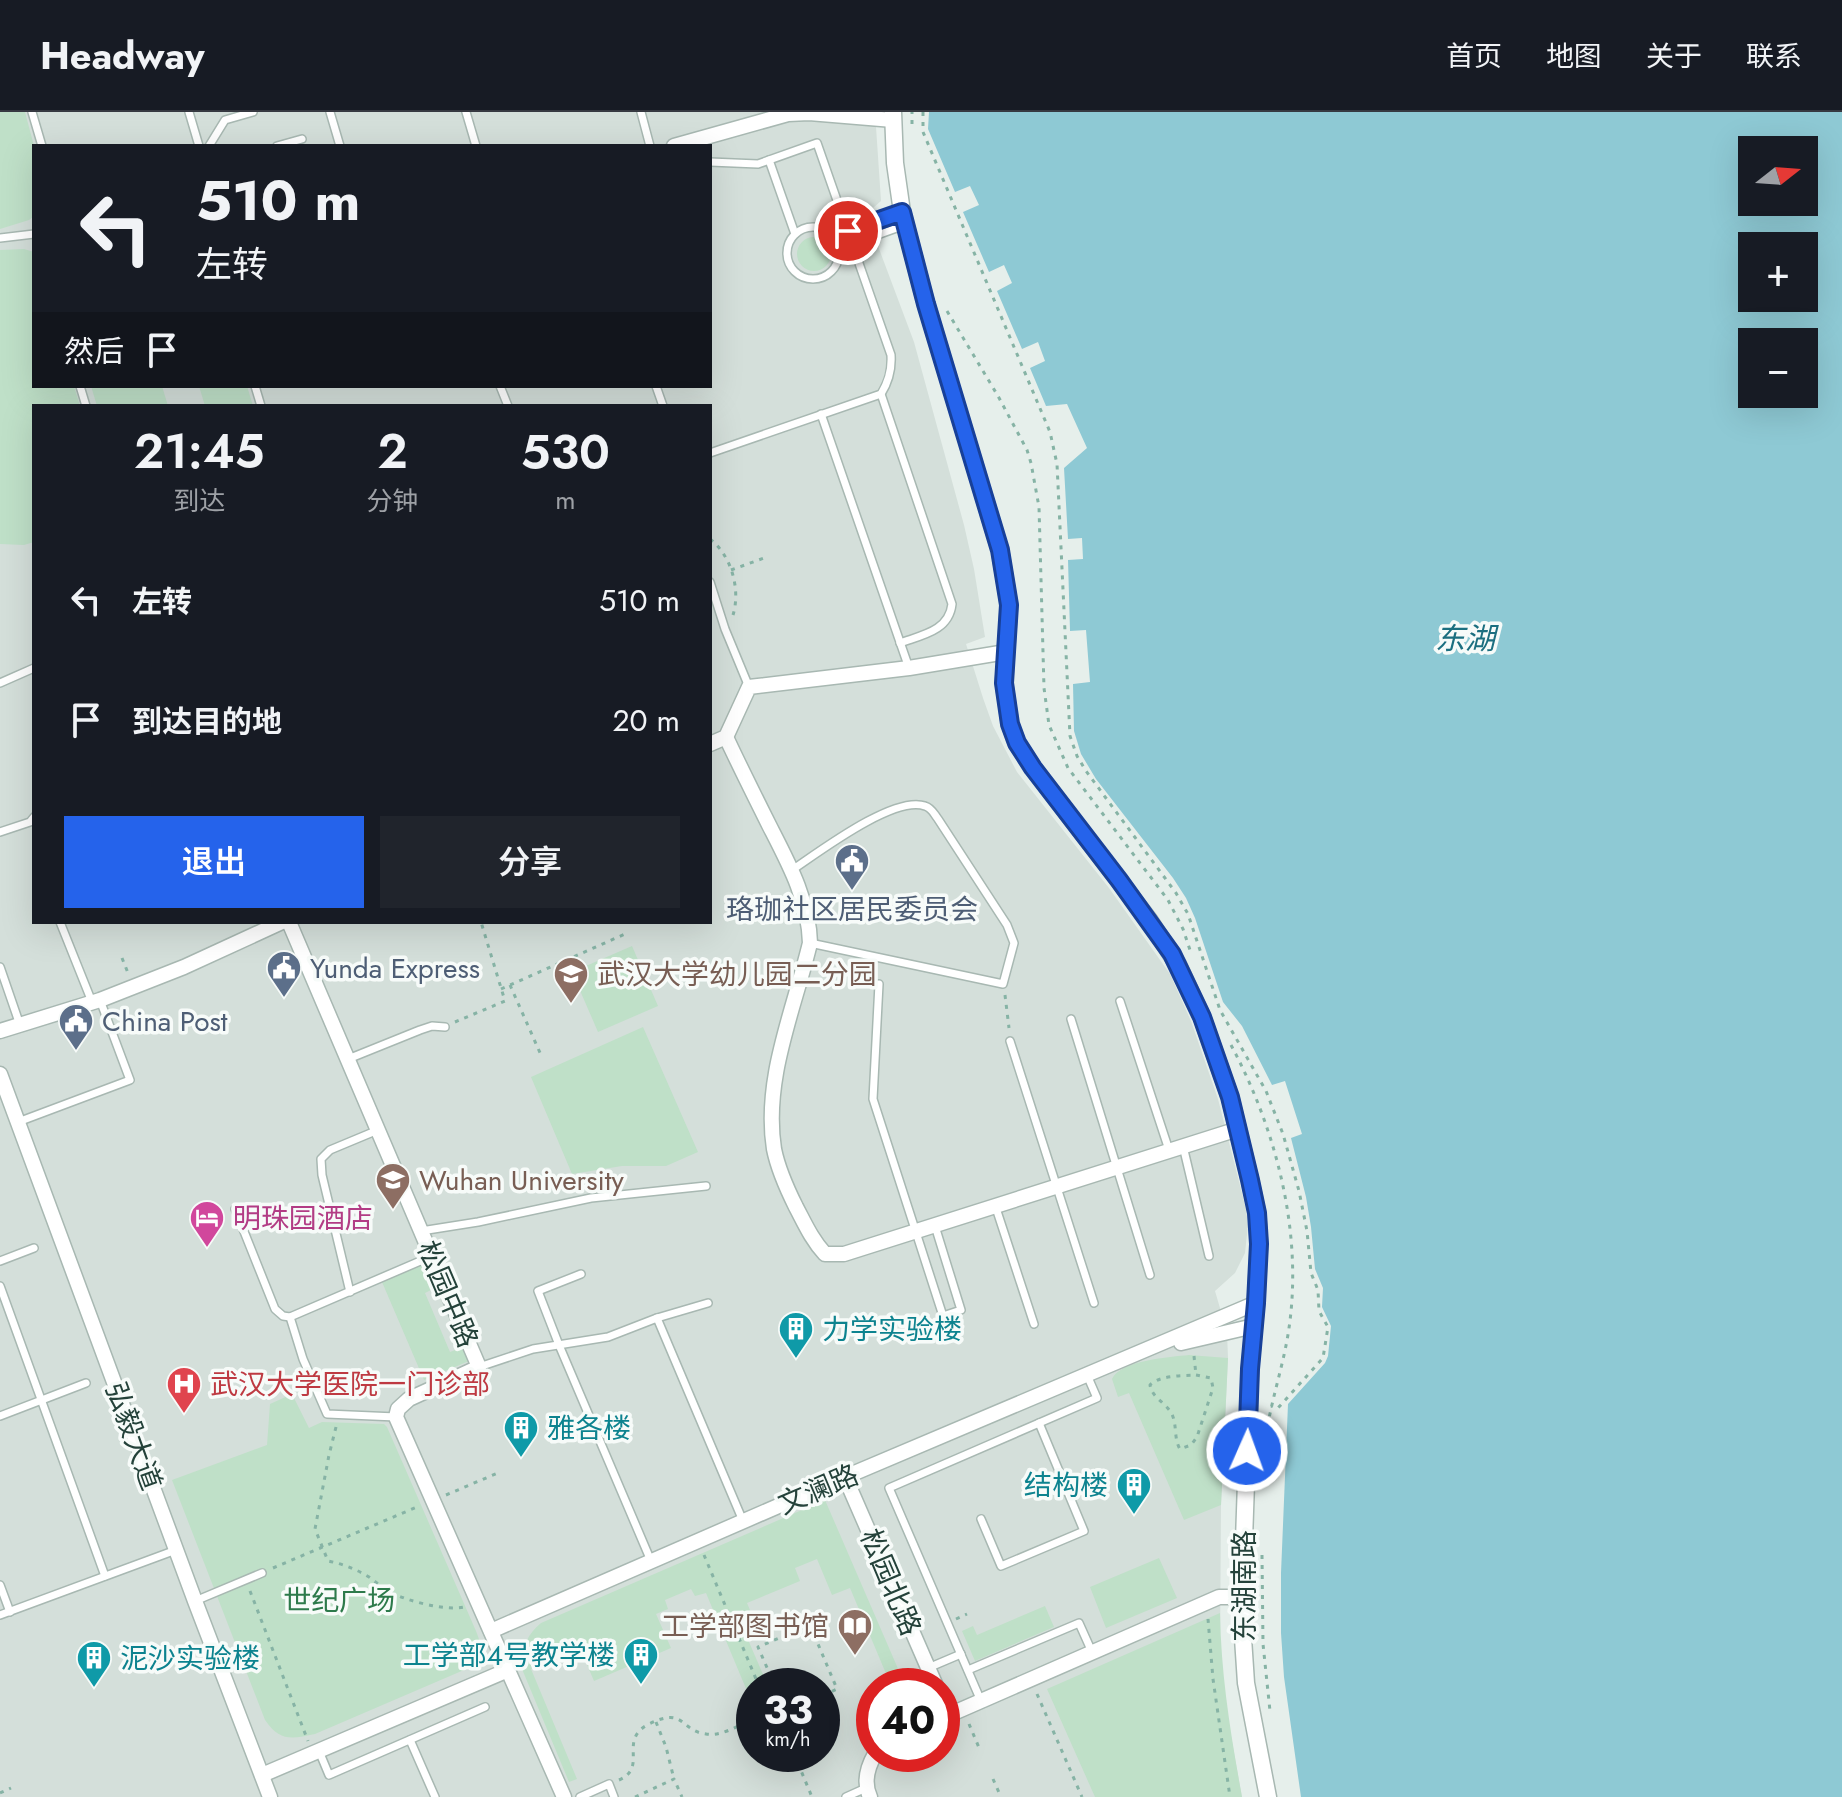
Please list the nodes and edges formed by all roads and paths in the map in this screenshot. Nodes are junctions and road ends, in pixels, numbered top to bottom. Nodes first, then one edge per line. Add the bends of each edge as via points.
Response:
1 (32, 112) edge
2 (189, 112) edge
3 (253, 112) edge
4 (330, 112) edge
5 (466, 112) edge
6 (641, 112) edge
7 (923, 112) edge
8 (808, 113) edge
9 (893, 116) edge
10 (302, 139) dead end
11 (41, 144) edge
12 (198, 144) edge
13 (210, 144) edge
14 (284, 144) edge
15 (339, 144) edge
16 (475, 144) edge
17 (649, 144) edge
18 (681, 144) edge
19 (769, 160) junction
20 (712, 162) edge
21 (904, 218) junction
22 (848, 231) junction
23 (32, 234) edge
24 (795, 234) junction
25 (0, 238) edge
26 (852, 242) junction
27 (838, 245) junction
28 (881, 394) junction
29 (821, 414) junction
30 (712, 452) edge
31 (712, 541) edge
32 (764, 558) dead end
33 (731, 570) junction
34 (712, 588) edge
35 (725, 629) junction
36 (900, 643) junction
37 (1006, 652) junction
38 (909, 668) junction
39 (32, 669) edge
40 (0, 683) edge
41 (749, 687) junction
42 (726, 737) junction
43 (712, 743) edge
44 (32, 820) edge
45 (0, 832) edge
46 (792, 870) junction
47 (61, 924) edge
48 (278, 924) edge
49 (290, 924) edge
50 (482, 924) edge
51 (625, 934) dead end
52 (810, 943) junction
53 (0, 967) edge
54 (879, 984) dead end
55 (1003, 984) junction
56 (510, 985) junction
57 (501, 989) junction
58 (96, 1001) junction
59 (1120, 1001) dead end
60 (1071, 1019) dead end
61 (20, 1025) junction
62 (445, 1027) joint
63 (0, 1031) edge
64 (1010, 1041) joint
65 (541, 1055) dead end
66 (348, 1059) junction
67 (0, 1074) edge
68 (18, 1122) junction
69 (1238, 1129) junction
70 (378, 1130) junction
71 (1176, 1148) junction
72 (1116, 1167) junction
73 (706, 1186) dead end
74 (1056, 1186) junction
75 (995, 1205) junction
76 (235, 1209) dead end
77 (934, 1225) junction
78 (421, 1231) junction
79 (916, 1231) junction
80 (34, 1248) dead end
81 (432, 1256) junction
82 (1209, 1256) dead end
83 (0, 1261) edge
84 (581, 1274) dead end
85 (1150, 1275) dead end
86 (0, 1286) edge
87 (350, 1292) junction
88 (708, 1303) dead end
89 (1094, 1303) dead end
90 (1256, 1303) junction
91 (290, 1317) junction
92 (657, 1318) junction
93 (1034, 1324) dead end
94 (1254, 1326) junction
95 (559, 1345) junction
96 (1146, 1351) junction
97 (479, 1367) junction
98 (1087, 1375) junction
99 (1211, 1378) joint
100 (86, 1383) dead end
101 (41, 1400) junction
102 (1271, 1406) dead end
103 (340, 1415) junction
104 (0, 1416) edge
105 (396, 1417) junction
106 (1039, 1423) junction
107 (500, 1472) dead end
108 (845, 1477) junction
109 (443, 1496) dead end
110 (421, 1505) dead end
111 (981, 1519) dead end
112 (743, 1521) junction
113 (698, 1541) junction
114 (322, 1547) junction
115 (176, 1550) junction
116 (651, 1561) junction
117 (262, 1573) joint
118 (105, 1576) junction
119 (245, 1580) junction
120 (0, 1585) edge
121 (1242, 1597) junction
122 (195, 1601) junction
123 (478, 1601) junction
124 (1207, 1603) junction
125 (10, 1612) junction
126 (0, 1615) edge
127 (491, 1631) junction
128 (1092, 1652) junction
129 (961, 1654) junction
130 (751, 1668) edge
131 (767, 1668) edge
132 (828, 1668) edge
133 (928, 1668) joint
134 (508, 1670) junction
135 (968, 1670) junction
136 (1030, 1680) junction
137 (981, 1701) junction
138 (485, 1707) dead end
139 (960, 1710) edge
140 (655, 1720) junction
141 (960, 1725) edge
142 (736, 1726) edge
143 (410, 1740) junction
144 (980, 1750) dead end
145 (316, 1752) junction
146 (802, 1772) edge
147 (869, 1772) edge
148 (262, 1775) junction
149 (674, 1779) junction
150 (993, 1779) dead end
151 (609, 1784) junction
152 (11, 1788) dead end
153 (868, 1792) edge
154 (0, 1793) edge
155 (270, 1797) edge
156 (435, 1797) edge
157 (564, 1797) edge
158 (580, 1797) edge
159 (614, 1797) edge
160 (635, 1797) edge
161 (682, 1797) edge
162 (812, 1797) edge
163 (846, 1797) edge
164 (1001, 1797) edge
165 (1082, 1797) edge
166 (1230, 1797) edge
167 (1268, 1797) edge

1 - 11 lane
2 - 12 lane
3 - 13 lane via 225,120
4 - 15 lane
5 - 16 lane
6 - 17 lane
7 - 102 path via 923,132 1054,446 1070,736 1086,771 1188,914 1220,1010 1272,1103 1299,1191 1319,1311 1328,1327 1323,1358 1278,1408
8 - 9 street
8 - 18 street via 776,116
9 - 21 street, 东湖南路
10 - 14 lane
19 - 20 lane
19 - 22 lane via 817,143
19 - 24 lane
21 - 22 lane
21 - 26 lane
21 - 37 street, 东湖南路 via 1000,550 1009,605
22 - 26 lane
23 - 25 lane
24 - 27 lane via 818,227
24 - 27 lane via 787,258 804,278 829,274 839,259
26 - 27 lane
26 - 28 lane via 891,355 891,373
28 - 29 lane
28 - 36 lane via 952,604 943,625
29 - 30 lane
29 - 36 lane
31 - 33 path
32 - 33 path
33 - 35 path via 736,605
34 - 35 lane
35 - 41 lane
36 - 38 lane
37 - 38 street
37 - 69 street, 东湖南路 via 1006,705 1017,743 1172,954 1202,1017
38 - 41 street
39 - 40 lane
41 - 42 street
42 - 43 street
42 - 46 street
44 - 45 lane
46 - 52 street
46 - 55 lane via 880,814 924,805 1012,934
47 - 58 lane
48 - 58 street
49 - 66 street, 松园中路
50 - 57 path
51 - 56 path
52 - 55 lane
52 - 79 street via 775,1075 772,1131 790,1196 825,1254 844,1254
53 - 61 lane
54 - 79 lane via 873,1099
55 - 64 path
56 - 57 path
56 - 65 path
57 - 62 path via 505,1001
58 - 61 street
58 - 68 lane via 130,1080
59 - 71 lane
60 - 72 lane
61 - 63 street
62 - 66 lane via 432,1026
64 - 74 lane
66 - 70 street, 松园中路
67 - 68 street, 弘毅大道
68 - 115 street, 弘毅大道
69 - 71 street
69 - 90 street, 东湖南路 via 1257,1213
70 - 78 street, 松园中路
70 - 87 lane via 321,1159
71 - 72 street
71 - 82 lane
72 - 74 street
72 - 85 lane
73 - 78 lane via 591,1198
74 - 75 street
74 - 89 lane
75 - 77 street
75 - 93 lane
76 - 91 lane via 275,1309
77 - 79 street
77 - 79 lane via 961,1310 943,1316
78 - 81 street, 松园中路
80 - 83 lane
81 - 87 lane
81 - 97 street, 松园中路
84 - 95 lane via 538,1291
86 - 101 lane
87 - 91 lane
88 - 92 lane
90 - 94 street, 东湖南路
90 - 96 street, 文澜路
91 - 103 lane via 327,1414
92 - 95 lane via 608,1337
92 - 112 lane
94 - 96 street, 文澜路
94 - 121 street, 东湖南路
95 - 97 lane
95 - 116 lane
96 - 98 street, 文澜路
97 - 105 street, 松园中路 via 409,1399
98 - 106 lane via 1097,1398
98 - 108 street, 文澜路
99 - 99 path via 1181,1376 1150,1385 1174,1418 1180,1449 1197,1437 1213,1388
100 - 101 lane
101 - 104 lane
101 - 118 lane
103 - 105 lane
103 - 114 path via 315,1529
105 - 123 street
106 - 111 lane via 1084,1531 1001,1566
106 - 129 lane via 889,1488
107 - 109 path
108 - 112 street, 文澜路
108 - 133 street, 松园北路
110 - 114 path
112 - 113 street, 文澜路
113 - 116 street, 文澜路
113 - 130 path
114 - 117 path
114 - 123 path via 328,1561 351,1567 400,1596 457,1608
115 - 118 lane
115 - 122 street, 弘毅大道
116 - 127 street, 文澜路
117 - 119 lane
118 - 125 lane
119 - 122 lane
119 - 145 path
120 - 125 lane
121 - 124 street
121 - 167 street, 东湖南路 via 1246,1683
122 - 148 street, 弘毅大道
123 - 127 street
124 - 128 street
124 - 166 path
125 - 126 lane
127 - 134 street
128 - 135 lane via 1079,1623
128 - 136 street
129 - 133 lane
129 - 135 lane
131 - 132 path via 758,1647 810,1625
134 - 145 street
134 - 157 street
135 - 137 lane
136 - 137 street
136 - 165 path
137 - 139 street
138 - 143 lane
140 - 142 path via 672,1717 709,1735
140 - 149 path
140 - 151 path via 635,1737 629,1775
141 - 144 path
143 - 145 lane via 329,1775
143 - 156 lane
145 - 148 street
146 - 162 path
147 - 153 street
148 - 155 street, 弘毅大道
149 - 160 path
149 - 161 path
150 - 164 path
151 - 158 lane
151 - 159 lane
152 - 154 path
153 - 163 lane

